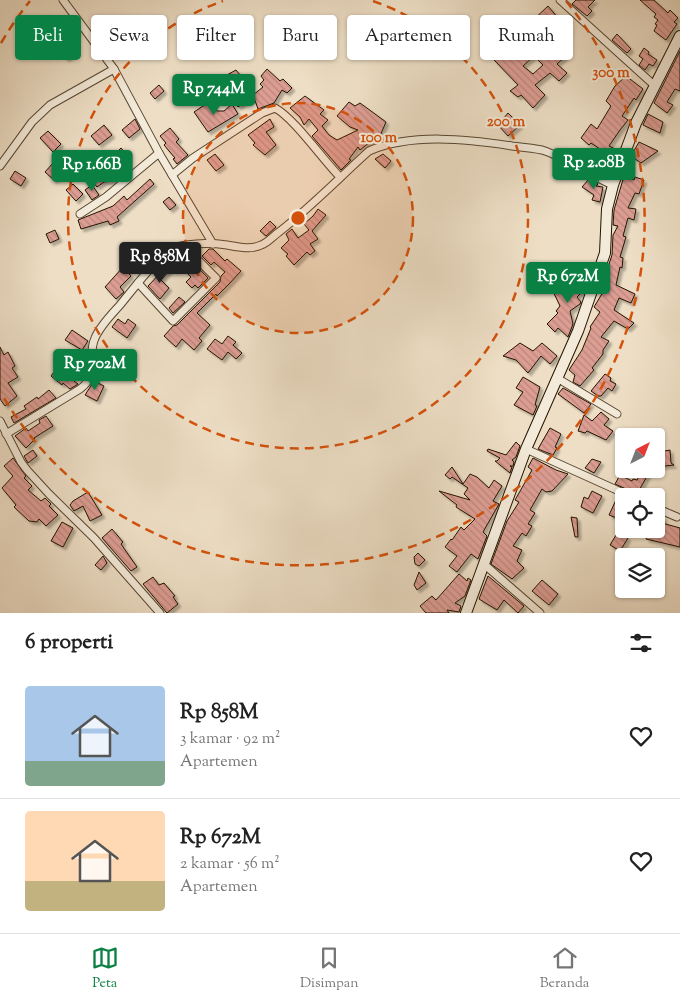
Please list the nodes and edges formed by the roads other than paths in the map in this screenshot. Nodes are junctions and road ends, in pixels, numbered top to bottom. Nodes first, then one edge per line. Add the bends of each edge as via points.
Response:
1 (63, 0) edge
2 (560, 0) edge
3 (680, 36) edge
4 (114, 69) junction
5 (655, 86) junction
6 (160, 153) junction
7 (0, 166) edge
8 (172, 175) junction
9 (340, 177) junction
10 (613, 185) junction
11 (80, 214) dead end
12 (213, 244) junction
13 (184, 246) junction
14 (138, 283) junction
15 (557, 378) junction
16 (617, 414) dead end
17 (0, 421) edge
18 (6, 434) junction
19 (526, 450) junction
20 (615, 489) edge
21 (665, 512) edge
22 (677, 517) dead end
23 (485, 564) junction
24 (160, 613) edge
25 (466, 613) edge
26 (540, 613) edge

1 - 4 street
2 - 5 street
3 - 5 street
4 - 6 street
4 - 7 street via 50,105 32,122
5 - 10 street via 636,124
6 - 8 street
6 - 11 street
8 - 9 street via 254,118 275,108
8 - 12 street
9 - 10 street via 369,151 382,145 403,141 471,140 542,150
9 - 12 street via 262,245
10 - 15 street via 607,209 605,253 578,332
12 - 13 street
13 - 14 street via 166,252
13 - 14 street via 216,278 173,321
14 - 18 street via 94,340 89,381
15 - 16 street
15 - 19 street
17 - 18 street
18 - 24 street via 21,462
19 - 20 street
19 - 23 street
21 - 22 street
23 - 25 street
23 - 26 street

